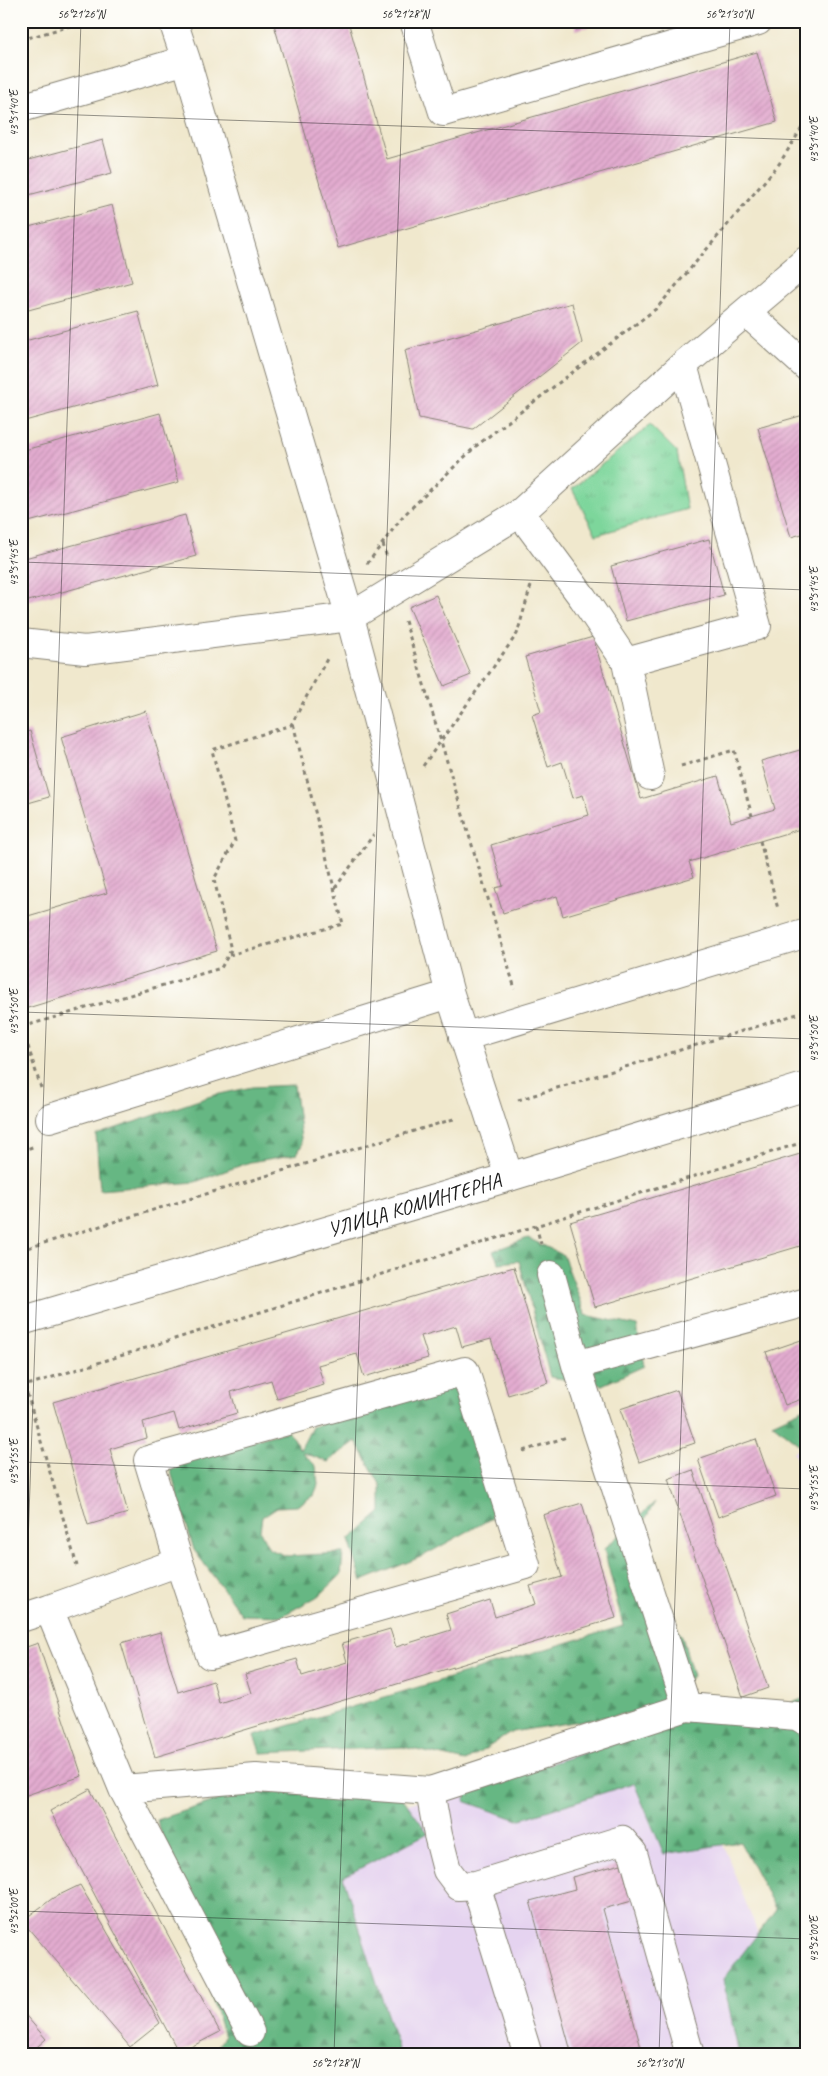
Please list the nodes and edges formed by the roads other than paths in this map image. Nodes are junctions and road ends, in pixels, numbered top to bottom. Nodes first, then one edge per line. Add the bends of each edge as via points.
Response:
1 (173, 21) edge
2 (414, 21) edge
3 (758, 21) edge
4 (186, 60) junction
5 (21, 108) edge
6 (807, 260) edge
7 (746, 312) junction
8 (684, 365) junction
9 (807, 367) edge
10 (520, 513) junction
11 (350, 617) junction
12 (21, 643) edge
13 (626, 662) junction
14 (650, 776) road end
15 (807, 933) edge
16 (450, 994) junction
17 (464, 1037) junction
18 (807, 1086) edge
19 (50, 1118) dead end
20 (509, 1177) junction
21 (551, 1275) dead end
22 (807, 1302) edge
23 (21, 1321) edge
24 (576, 1365) junction
25 (179, 1562) junction
26 (49, 1610) junction
27 (21, 1618) edge
28 (687, 1707) junction
29 (807, 1722) edge
30 (123, 1788) junction
31 (430, 1791) junction
32 (476, 1885) junction
33 (250, 2032) dead end
34 (528, 2055) edge
35 (690, 2055) edge

1 - 4 street
2 - 3 street via 443,112
4 - 5 street
4 - 11 street
6 - 7 street
7 - 8 street
7 - 9 street
8 - 10 street
8 - 13 street via 757,626
10 - 11 street
10 - 13 street
11 - 12 street via 85,650
11 - 16 street
13 - 14 street
15 - 17 street
16 - 17 street
16 - 19 street
17 - 20 street
18 - 20 street, УЛИЦА КОМИНТЕРНА
20 - 23 street, УЛИЦА КОМИНТЕРНА
21 - 24 street
22 - 24 street
24 - 28 street
25 - 25 street via 148,1460 465,1372 526,1565 210,1655
25 - 26 street
26 - 27 street
26 - 30 street
28 - 29 street via 797,1716
28 - 31 street
30 - 31 street via 256,1778
30 - 33 street
31 - 32 street via 447,1870 460,1886
32 - 34 street
32 - 35 street via 622,1840 633,1853

